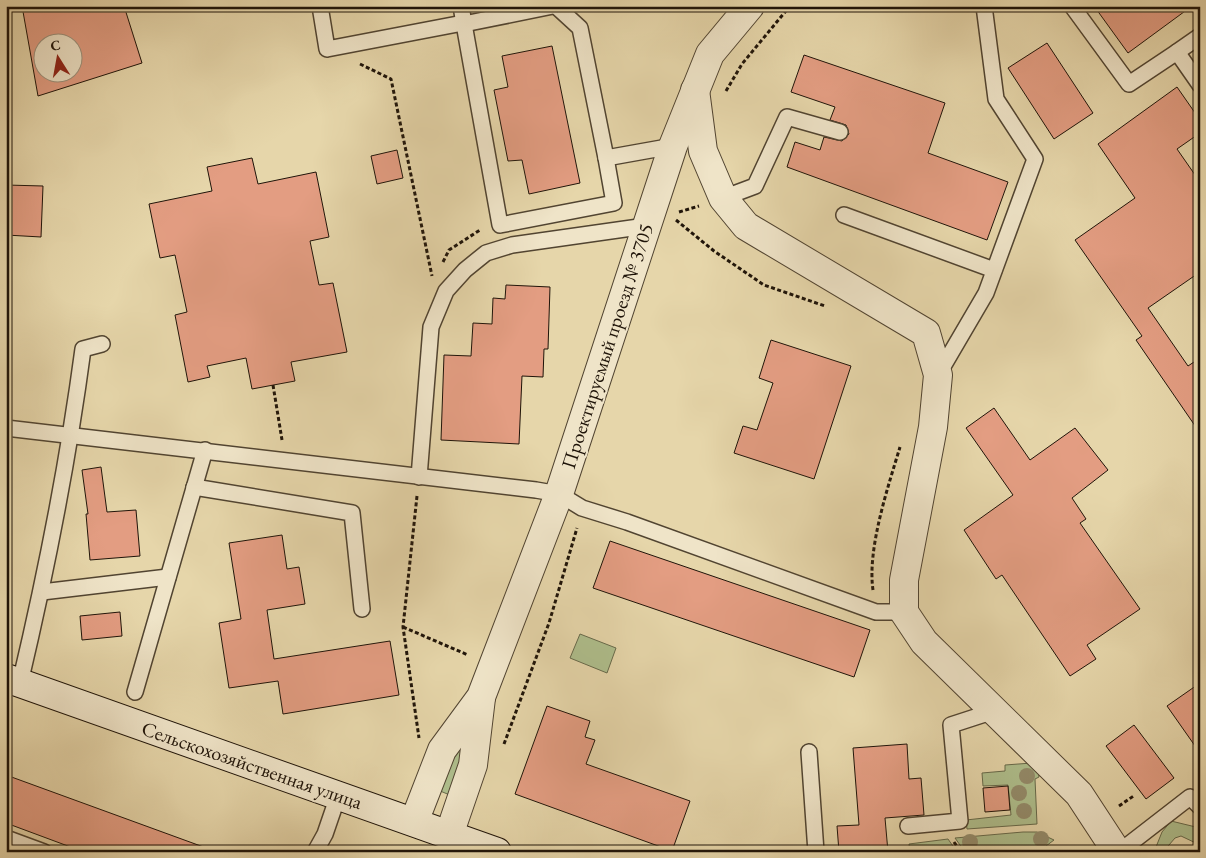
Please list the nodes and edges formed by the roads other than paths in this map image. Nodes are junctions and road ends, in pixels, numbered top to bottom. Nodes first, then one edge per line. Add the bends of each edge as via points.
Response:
1 (320, 6) edge
2 (461, 6) edge
3 (555, 6) edge
4 (750, 6) edge
5 (984, 6) edge
6 (1072, 6) edge
7 (464, 23) junction
8 (1200, 36) edge
9 (1177, 52) junction
10 (1200, 84) edge
11 (695, 90) junction
12 (840, 132) dead end
13 (673, 146) junction
14 (606, 158) junction
15 (723, 198) junction
16 (844, 215) dead end
17 (658, 220) junction
18 (994, 270) junction
19 (102, 344) dead end
20 (938, 375) junction
21 (6, 428) edge
22 (72, 437) junction
23 (205, 450) junction
24 (419, 477) junction
25 (194, 487) junction
26 (559, 494) junction
27 (168, 577) junction
28 (42, 592) junction
29 (362, 609) dead end
30 (904, 612) junction
31 (13, 681) edge
32 (135, 692) dead end
33 (481, 697) junction
34 (994, 711) junction
35 (808, 752) dead end
36 (338, 796) junction
37 (1200, 807) edge
38 (414, 822) junction
39 (908, 826) dead end
40 (6, 838) edge
41 (446, 843) edge
42 (44, 852) edge
43 (315, 852) edge
44 (497, 852) edge
45 (816, 852) edge
46 (1118, 852) edge

1 - 7 lane via 327,49
2 - 7 lane
3 - 7 lane
3 - 14 lane via 580,28
4 - 11 street, Проектируемый проезд № 3705 via 710,54
5 - 18 lane via 996,99 1035,159
6 - 9 lane via 1129,84
7 - 14 lane via 500,225 614,203
8 - 9 lane
9 - 10 lane
11 - 13 street, Проектируемый проезд № 3705
11 - 15 street via 702,151
12 - 15 lane via 787,117 755,186
13 - 14 lane
13 - 17 street, Проектируемый проезд № 3705
15 - 20 street via 746,226 926,333
16 - 18 lane
17 - 24 lane via 512,245 486,253 465,270 446,291 431,327
17 - 26 street, Проектируемый проезд № 3705
18 - 20 lane via 986,293
19 - 22 lane via 83,349
20 - 30 street via 933,427 904,580
21 - 22 lane
22 - 23 lane
22 - 28 lane
23 - 24 lane
23 - 25 lane
24 - 26 lane
25 - 27 lane
25 - 29 lane via 352,513
26 - 30 lane via 582,508 876,612
26 - 33 street, Проектируемый проезд № 3705
27 - 28 lane
27 - 32 lane
28 - 31 lane
30 - 34 street via 924,642
31 - 36 street, Сельскохозяйственная улица
33 - 38 street, Проектируемый проезд № 3705 via 442,750
33 - 41 street, Проектируемый проезд № 3705 via 473,765
34 - 39 lane via 951,725 960,821
34 - 46 street via 1079,794
35 - 45 lane
36 - 38 street, Сельскохозяйственная улица
36 - 43 lane
37 - 46 lane via 1190,797
38 - 41 street, Сельскохозяйственная улица
40 - 42 lane
41 - 44 street, Сельскохозяйственная улица

